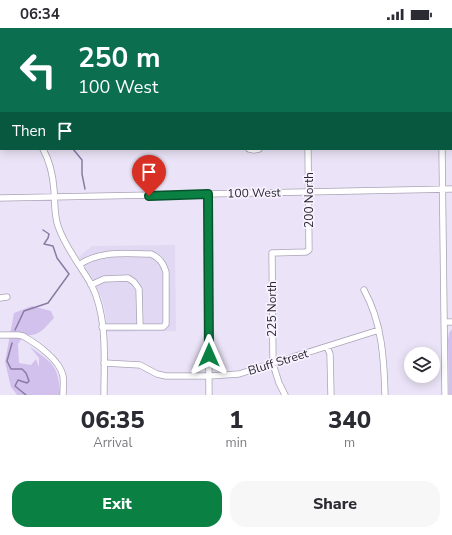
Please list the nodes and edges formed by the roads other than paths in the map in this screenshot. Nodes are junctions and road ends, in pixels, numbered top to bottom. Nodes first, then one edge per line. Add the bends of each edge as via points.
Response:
1 (43, 150) edge
2 (308, 150) edge
3 (442, 150) edge
4 (443, 189) junction
5 (452, 189) edge
6 (309, 192) junction
7 (208, 194) junction
8 (0, 198) edge
9 (54, 198) junction
10 (272, 253) joint
11 (79, 265) junction
12 (91, 285) junction
13 (364, 290) dead end
14 (7, 296) dead end
15 (0, 298) edge
16 (444, 322) junction
17 (452, 322) edge
18 (102, 327) junction
19 (140, 327) junction
20 (379, 330) junction
21 (0, 335) edge
22 (327, 347) junction
23 (104, 363) junction
24 (273, 364) junction
25 (209, 376) junction
26 (63, 395) edge
27 (104, 395) edge
28 (209, 395) edge
29 (285, 395) edge
30 (331, 395) edge
31 (385, 395) edge
32 (445, 395) edge

1 - 9 street via 52,171
2 - 6 street, 200 North
3 - 4 street
4 - 5 street, 100 West
4 - 6 street, 100 West
4 - 16 street
6 - 7 street, 100 West
6 - 10 street, 200 North via 309,250
7 - 9 street, 100 West
7 - 25 street
8 - 9 street, 100 West
9 - 11 street via 59,227
10 - 24 street, 225 North
11 - 12 street
11 - 19 street via 94,256 104,254 151,254 164,264 166,324 163,327
12 - 18 street via 101,315
12 - 19 street via 104,279 128,278 134,282 139,289
13 - 20 street
14 - 15 street
16 - 17 street
16 - 32 street
18 - 19 street
18 - 23 street
20 - 22 street, Bluff Street
20 - 31 street
21 - 26 street via 18,335 29,339 55,360 63,376
22 - 24 street, Bluff Street
22 - 30 street via 330,354
23 - 25 street, Bluff Street via 140,364 166,376
23 - 27 street
24 - 25 street, Bluff Street via 239,374
24 - 29 street, 225 North
25 - 28 street

